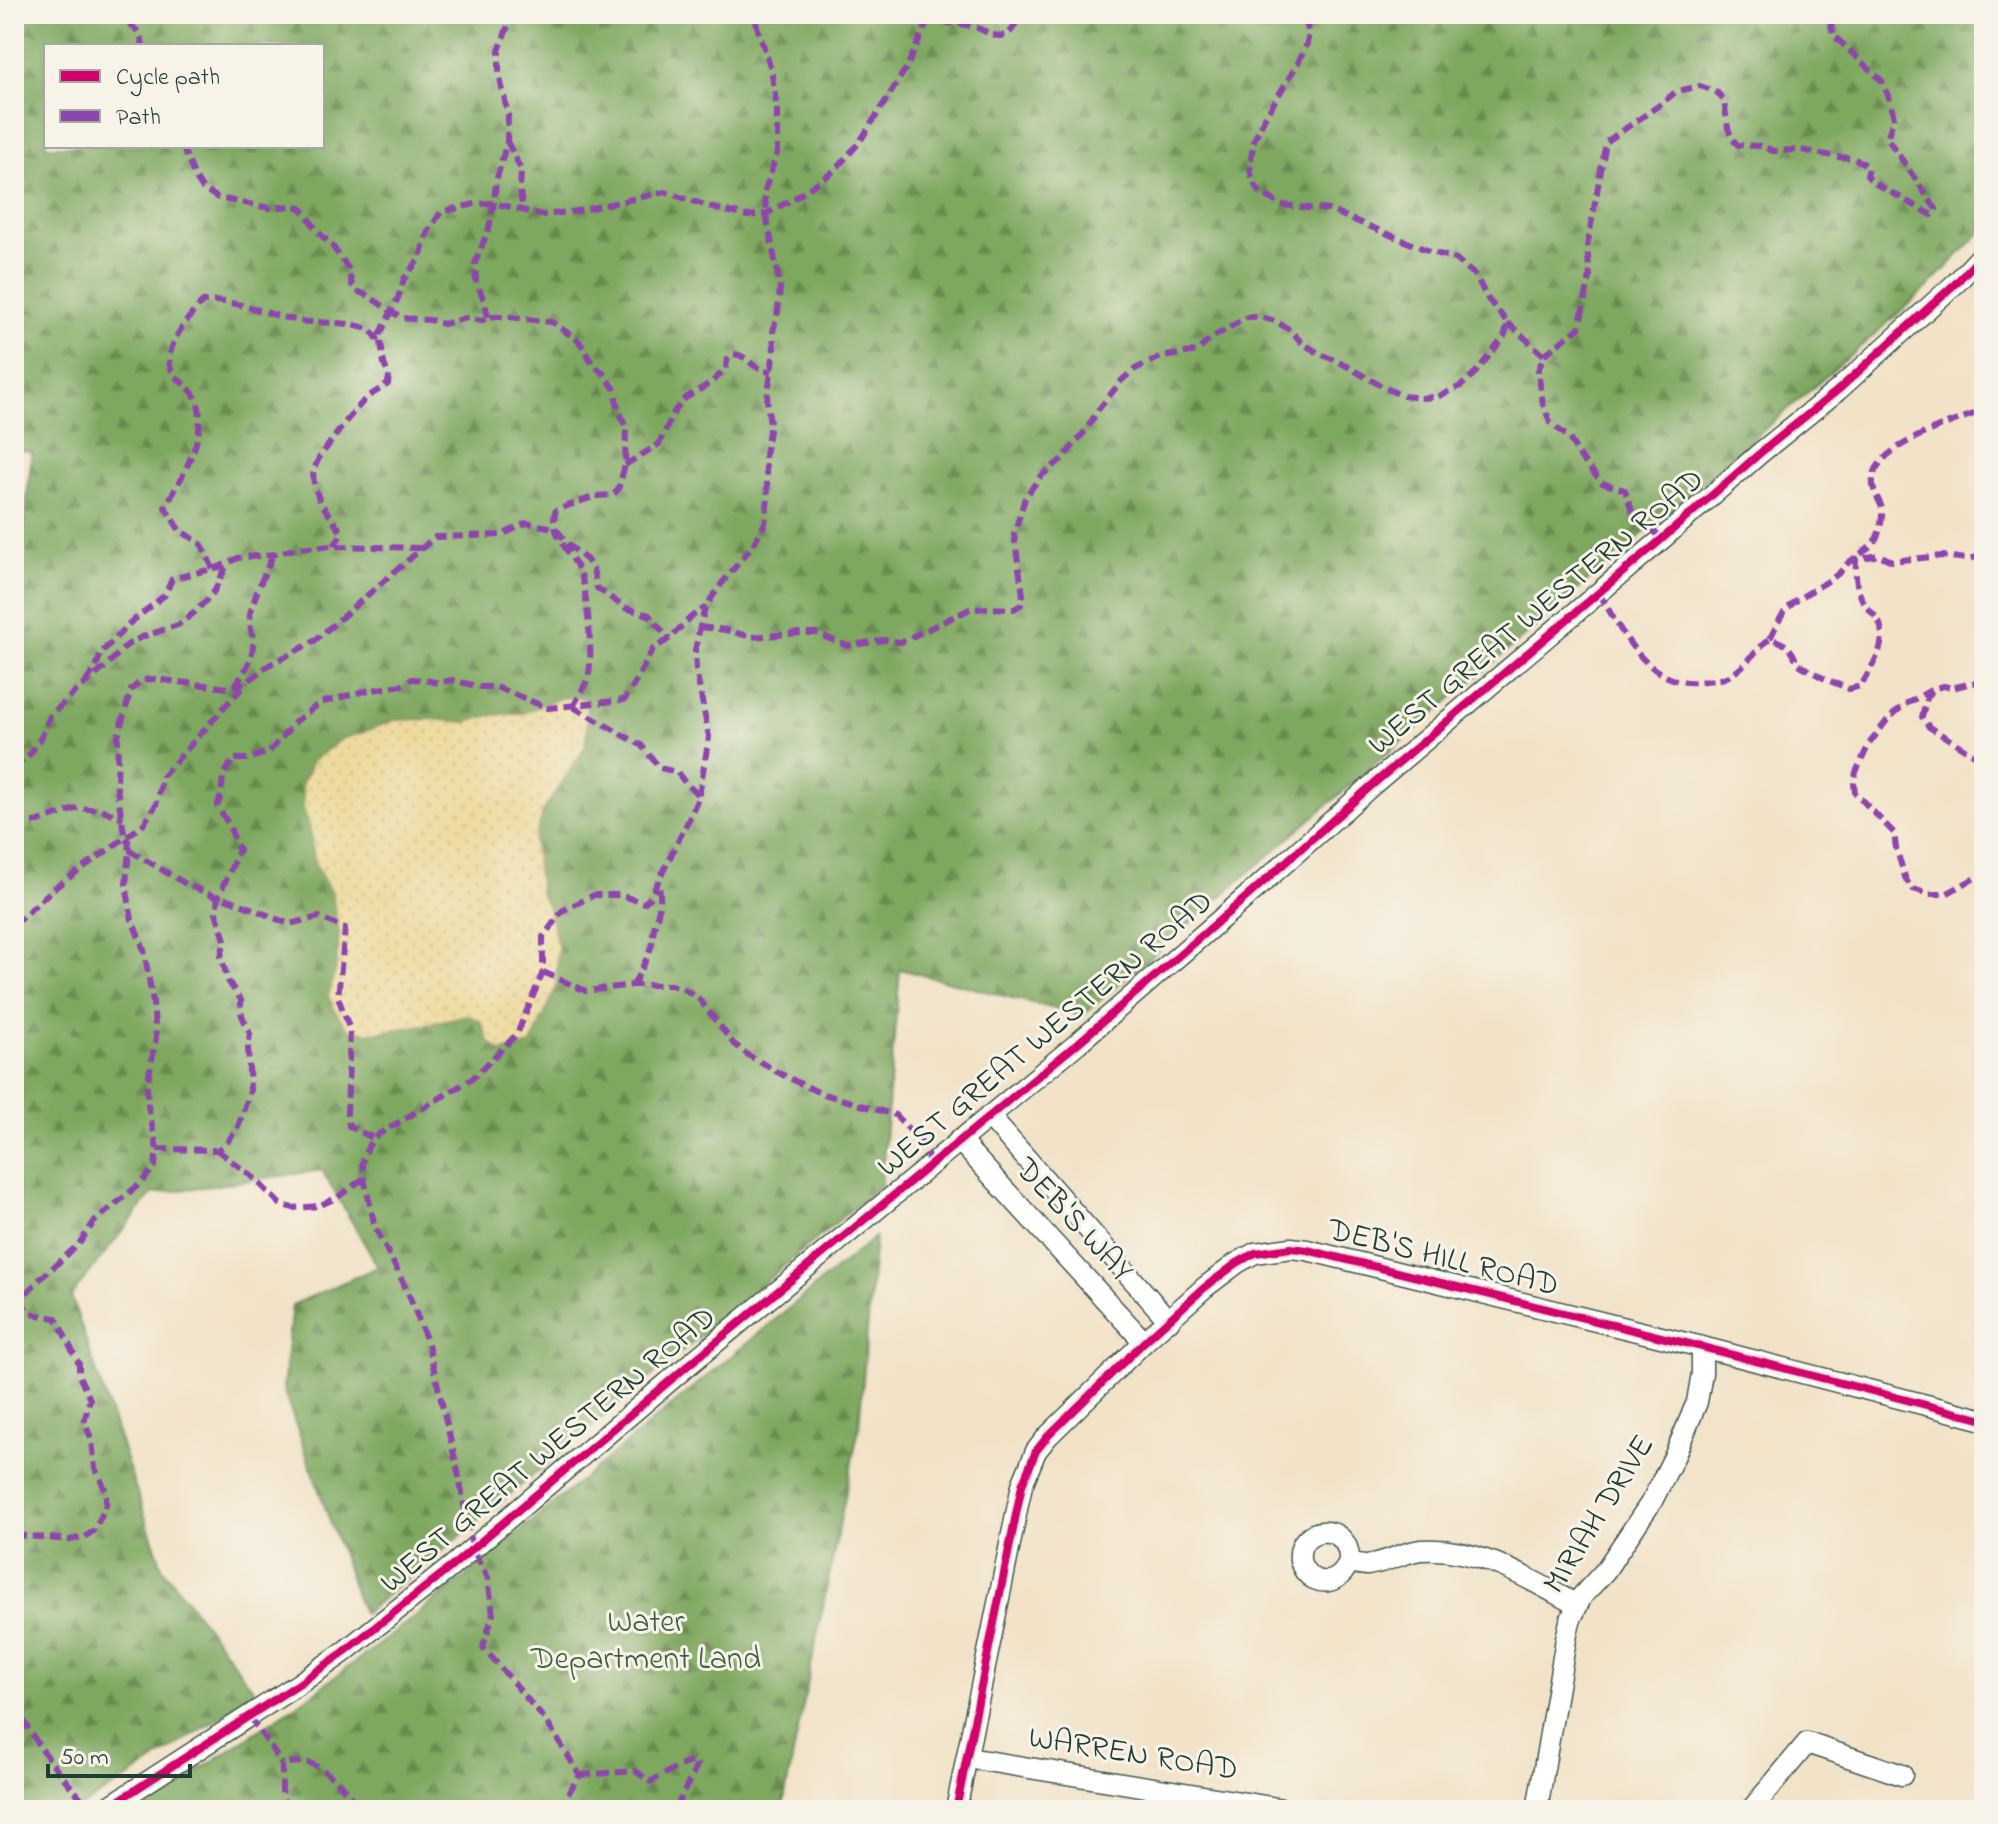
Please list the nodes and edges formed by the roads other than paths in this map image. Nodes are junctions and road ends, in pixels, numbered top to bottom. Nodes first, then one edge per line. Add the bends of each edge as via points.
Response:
1 (1984, 253) edge
2 (989, 1116) junction
3 (959, 1140) junction
4 (1169, 1321) junction
5 (1144, 1342) junction
6 (1702, 1347) junction
7 (1984, 1420) edge
8 (1349, 1562) dead end
9 (1577, 1605) junction
10 (968, 1758) junction
11 (1902, 1775) dead end
12 (104, 1810) edge
13 (956, 1810) edge
14 (1289, 1810) edge
15 (1537, 1810) edge
16 (1751, 1810) edge

1 - 2 street, WEST GREAT WESTERN ROAD via 1838,390
2 - 3 street, WEST GREAT WESTERN ROAD
2 - 4 street, DEB'S WAY
3 - 5 street, DEB'S WAY
3 - 12 street, WEST GREAT WESTERN ROAD via 344,1652
4 - 5 street, DEB'S HILL ROAD
4 - 6 street, DEB'S HILL ROAD via 1237,1263 1255,1253 1291,1248
5 - 10 street, DEB'S HILL ROAD via 1048,1436 1028,1468
6 - 7 street, DEB'S HILL ROAD
6 - 9 street, MIRIAH DRIVE via 1697,1402 1675,1455 1652,1501
8 - 9 street via 1365,1565 1435,1549 1467,1554
9 - 15 street, MIRIAH DRIVE via 1566,1639
10 - 13 street, DEB'S HILL ROAD
10 - 14 street, WARREN ROAD
11 - 16 street via 1807,1743

